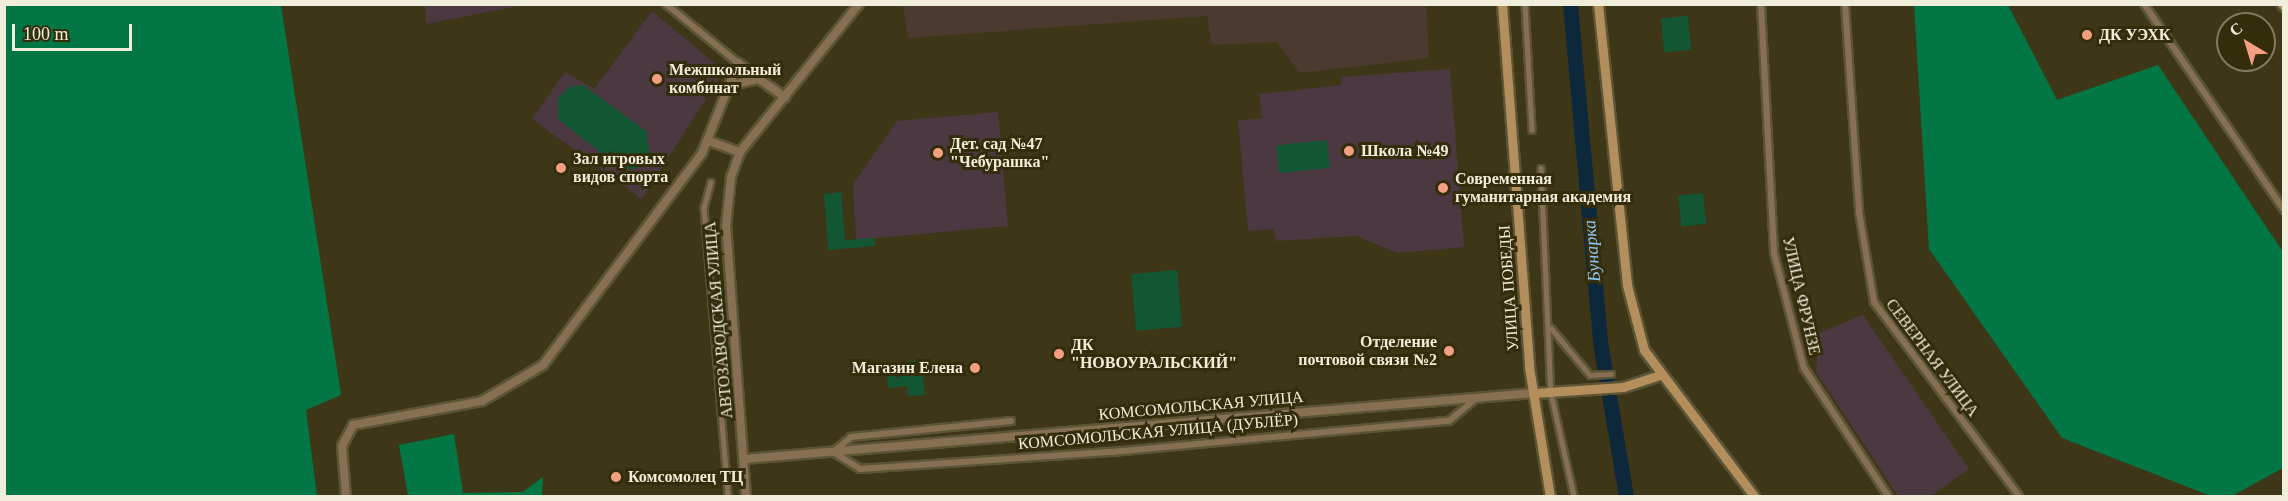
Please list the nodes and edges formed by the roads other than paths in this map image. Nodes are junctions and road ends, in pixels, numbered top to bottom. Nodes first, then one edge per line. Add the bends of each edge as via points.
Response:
1 (666, 4) edge
2 (859, 4) edge
3 (1502, 4) edge
4 (1525, 4) edge
5 (1598, 4) edge
6 (1761, 4) edge
7 (1845, 4) edge
8 (2144, 4) edge
9 (738, 63) junction
10 (759, 79) junction
11 (732, 85) junction
12 (785, 97) junction
13 (1532, 130) dead end
14 (708, 141) junction
15 (740, 152) junction
16 (1541, 168) dead end
17 (711, 182) dead end
18 (2283, 210) edge
19 (1551, 328) junction
20 (1611, 374) dead end
21 (1659, 375) junction
22 (1534, 393) junction
23 (1480, 394) junction
24 (1552, 397) junction
25 (1011, 421) dead end
26 (833, 452) junction
27 (744, 459) junction
28 (346, 496) edge
29 (728, 496) edge
30 (746, 496) edge
31 (1550, 496) edge
32 (1574, 496) edge
33 (1754, 496) edge
34 (1888, 496) edge
35 (2019, 496) edge

1 - 9 street
2 - 12 street, АВТОЗАВОДСКАЯ УЛИЦА
3 - 22 main road, УЛИЦА ПОБЕДЫ
4 - 13 street
5 - 21 main road via 1627,285 1644,350
6 - 34 street, УЛИЦА ФРУНЗЕ via 1774,254 1804,368
7 - 35 street, СЕВЕРНАЯ УЛИЦА via 1859,212 1874,302
8 - 18 street
9 - 10 street
9 - 11 street
10 - 11 street
10 - 12 street
11 - 14 street
12 - 15 street, АВТОЗАВОДСКАЯ УЛИЦА
14 - 15 street
14 - 28 street via 543,365 482,401 353,424 342,446
15 - 27 street, АВТОЗАВОДСКАЯ УЛИЦА via 728,194 726,226
16 - 19 street
17 - 29 street via 704,208
19 - 20 street via 1590,375
19 - 24 street
21 - 24 main road, КОМСОМОЛЬСКАЯ УЛИЦА via 1623,387
21 - 33 main road
22 - 23 street, КОМСОМОЛЬСКАЯ УЛИЦА
22 - 24 main road, КОМСОМОЛЬСКАЯ УЛИЦА
22 - 31 main road, УЛИЦА ПОБЕДЫ
23 - 26 street, КОМСОМОЛЬСКАЯ УЛИЦА
23 - 26 street, КОМСОМОЛЬСКАЯ УЛИЦА (ДУБЛЁР) via 1449,422 860,469
24 - 32 street
25 - 26 street via 852,437
26 - 27 street, КОМСОМОЛЬСКАЯ УЛИЦА
27 - 30 street, АВТОЗАВОДСКАЯ УЛИЦА

